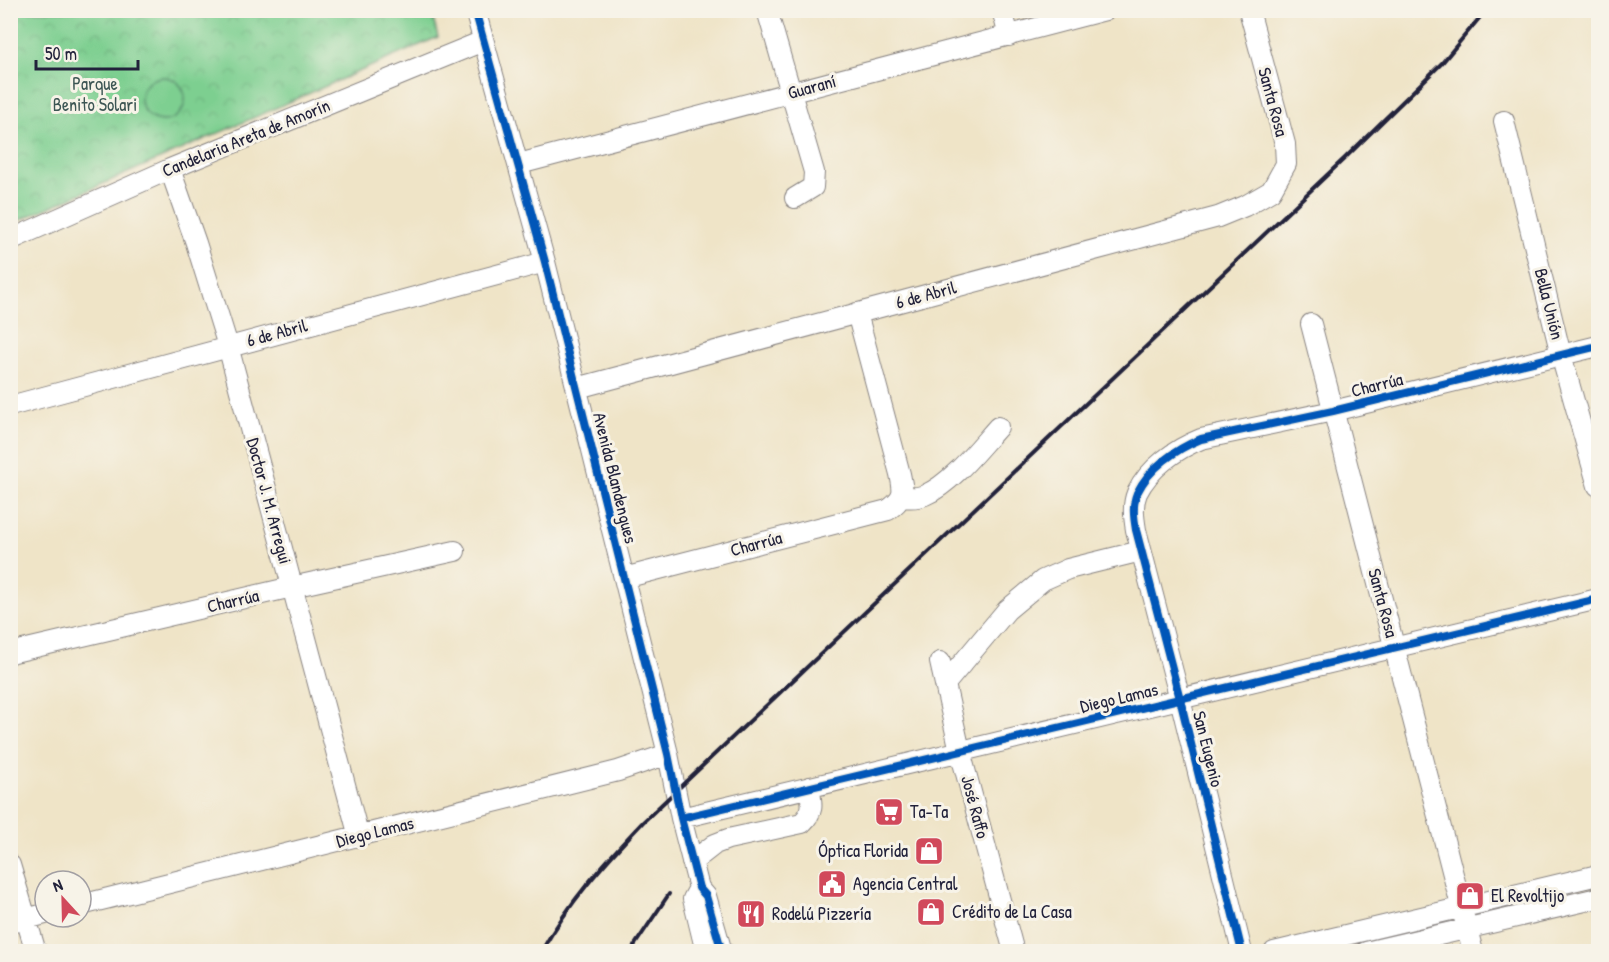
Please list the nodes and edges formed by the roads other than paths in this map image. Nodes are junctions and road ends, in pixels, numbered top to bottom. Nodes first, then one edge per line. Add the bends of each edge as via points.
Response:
1 (475, 10) edge
2 (767, 10) edge
3 (1002, 10) edge
4 (1105, 10) edge
5 (1249, 10) edge
6 (1009, 36) junction
7 (483, 40) junction
8 (791, 93) junction
9 (1504, 121) dead end
10 (519, 164) junction
11 (170, 169) junction
12 (1271, 191) joint
13 (795, 198) dead end
14 (10, 240) edge
15 (545, 262) junction
16 (857, 313) junction
17 (1311, 324) dead end
18 (228, 346) junction
19 (1599, 346) edge
20 (1561, 355) junction
21 (577, 388) junction
22 (10, 406) edge
23 (1333, 411) junction
24 (998, 427) dead end
25 (1167, 459) joint
26 (1599, 486) edge
27 (895, 503) junction
28 (455, 551) dead end
29 (1142, 551) junction
30 (624, 578) junction
31 (292, 587) junction
32 (1599, 599) edge
33 (1395, 648) junction
34 (10, 653) edge
35 (940, 662) dead end
36 (945, 684) junction
37 (1180, 699) junction
38 (960, 751) junction
39 (668, 754) junction
40 (809, 787) junction
41 (681, 818) junction
42 (359, 837) junction
43 (692, 862) junction
44 (10, 865) edge
45 (1599, 874) edge
46 (699, 888) junction
47 (1599, 898) edge
48 (93, 902) edge
49 (1462, 906) junction
50 (33, 917) edge
51 (18, 921) edge
52 (1466, 928) junction
53 (36, 951) edge
54 (706, 951) edge
55 (722, 951) edge
56 (1014, 951) edge
57 (1242, 951) edge
58 (1274, 951) edge
59 (1366, 951) edge
60 (1473, 951) edge

1 - 7 street, Avenida Blandengues
2 - 8 street
3 - 6 street
4 - 6 street, Guaraní
5 - 12 street, Santa Rosa via 1285,144 1286,164
6 - 8 street, Guaraní
7 - 10 street, Avenida Blandengues
7 - 11 street, Candelaria Areta de Amorín
8 - 10 street, Guaraní
8 - 13 street via 814,172 813,187
9 - 20 street, Bella Unión
10 - 15 street, Avenida Blandengues
11 - 14 street, Candelaria Areta de Amorín
11 - 18 street, Doctor J. M. Arregui
12 - 16 street, 6 de Abril via 1218,217
15 - 18 street, 6 de Abril
15 - 21 street, Avenida Blandengues
16 - 21 street, 6 de Abril
16 - 27 street via 903,489
17 - 23 street, Santa Rosa
18 - 22 street, 6 de Abril
18 - 31 street, Doctor J. M. Arregui
19 - 20 street, Charrúa
20 - 23 street, Charrúa
20 - 26 street, Bella Unión
21 - 30 street, Avenida Blandengues
23 - 25 street, Charrúa via 1201,439
23 - 33 street, Santa Rosa
24 - 27 street, Charrúa via 934,490
25 - 29 street, San Eugenio via 1136,494 1133,514
27 - 30 street, Charrúa
28 - 31 street, Charrúa
29 - 36 street via 1068,569 1043,580 1007,610
29 - 37 street, San Eugenio
30 - 39 street, Avenida Blandengues
31 - 34 street, Charrúa
31 - 42 street, Doctor J. M. Arregui
32 - 33 street, Diego Lamas
33 - 37 street, Diego Lamas
33 - 49 street, Santa Rosa
35 - 36 street, José Raffo
36 - 38 street, José Raffo
37 - 38 street, Diego Lamas
37 - 57 street, San Eugenio
38 - 40 street, Diego Lamas
38 - 56 street, José Raffo
39 - 41 street, Avenida Blandengues
39 - 42 street, Diego Lamas via 618,771
40 - 41 street, Diego Lamas
40 - 43 street via 812,806 802,823 728,839
41 - 43 street, Avenida Blandengues
42 - 48 street, Diego Lamas
43 - 46 street, Avenida Blandengues
44 - 51 street
45 - 49 street
46 - 54 street, Avenida Blandengues via 693,898
46 - 55 street, Avenida Blandengues via 706,896
47 - 52 street
49 - 52 street, Santa Rosa
49 - 58 street
50 - 51 street
51 - 53 street
52 - 59 street
52 - 60 street, Santa Rosa

